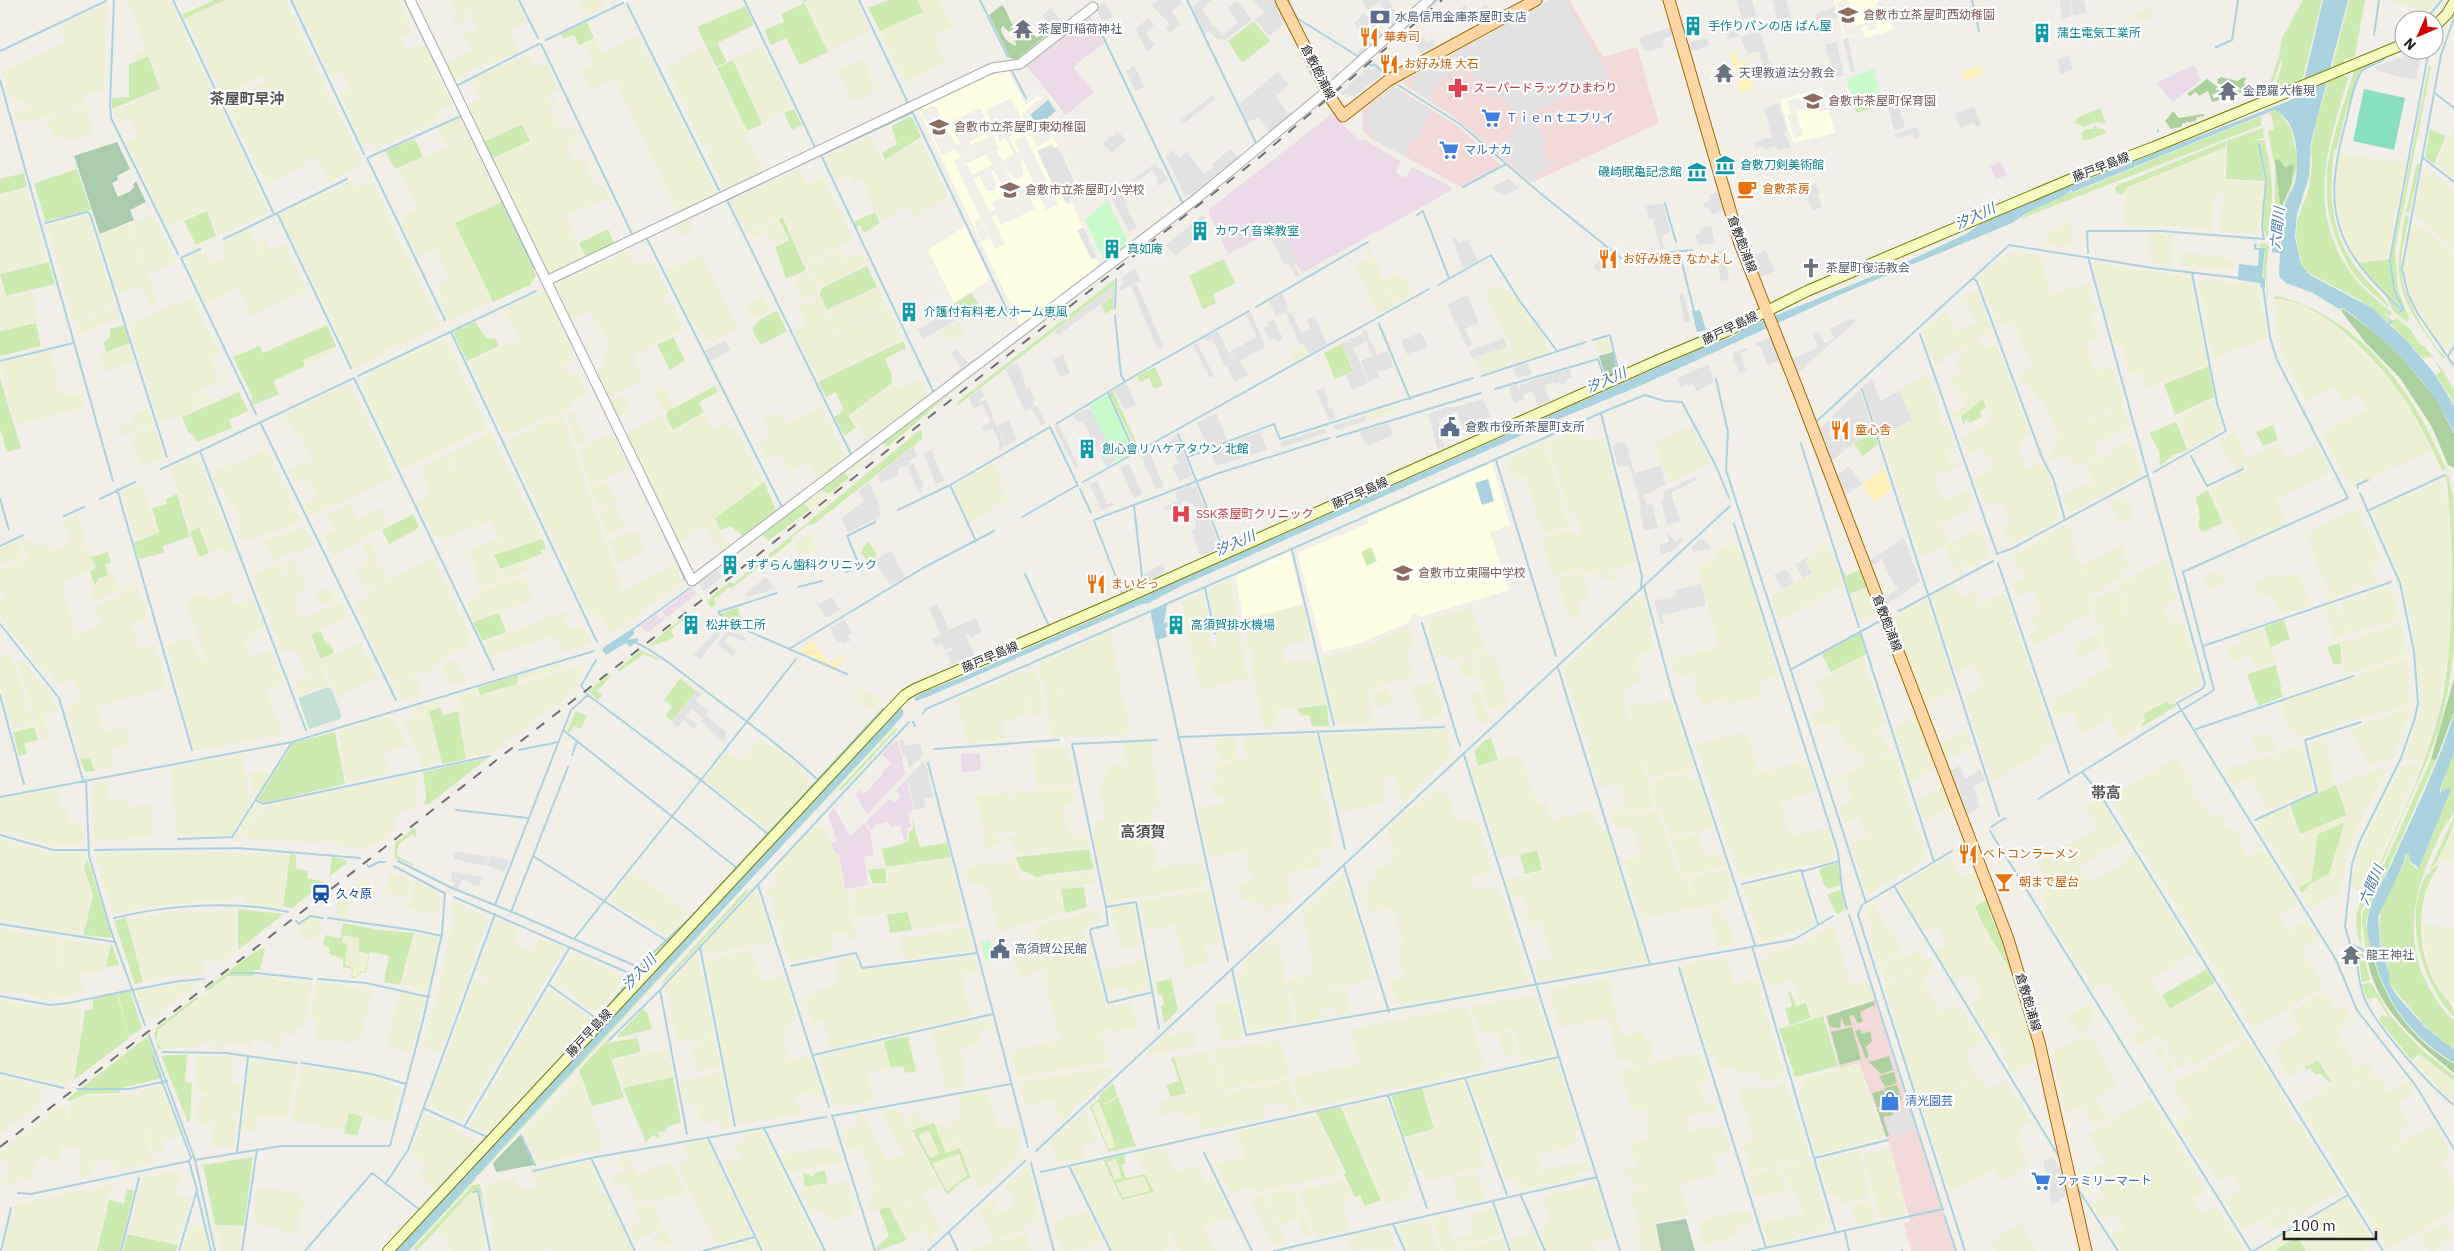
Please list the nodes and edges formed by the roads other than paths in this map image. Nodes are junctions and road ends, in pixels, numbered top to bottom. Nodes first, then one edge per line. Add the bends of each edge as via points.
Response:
1 (410, 0) edge
2 (1282, 0) edge
3 (1430, 0) edge
4 (1522, 0) edge
5 (1527, 0) edge
6 (1536, 0) edge
7 (1669, 0) edge
8 (2454, 2) edge
9 (1092, 7) dead end
10 (2444, 14) edge
11 (1498, 15) junction
12 (2394, 48) edge
13 (1443, 50) junction
14 (1327, 91) junction
15 (546, 281) junction
16 (1768, 312) junction
17 (388, 1251) edge
18 (2086, 1251) edge

1 - 15 street
2 - 14 main road, 倉敷飽浦線
3 - 14 street
4 - 11 main road, 倉敷飽浦線
5 - 11 main road
6 - 13 main road, 倉敷飽浦線
7 - 16 main road, 倉敷飽浦線 via 1739,241
8 - 10 main road
9 - 15 street via 1020,64 997,66 983,72
11 - 13 main road, 倉敷飽浦線
12 - 16 main road, 藤戸早島線 via 2083,174 1807,291
13 - 14 main road, 倉敷飽浦線 via 1381,85 1343,116
14 - 15 street via 1187,206 692,581
16 - 17 main road, 藤戸早島線 via 916,689
16 - 18 main road, 倉敷飽浦線 via 2008,939 2040,1042

